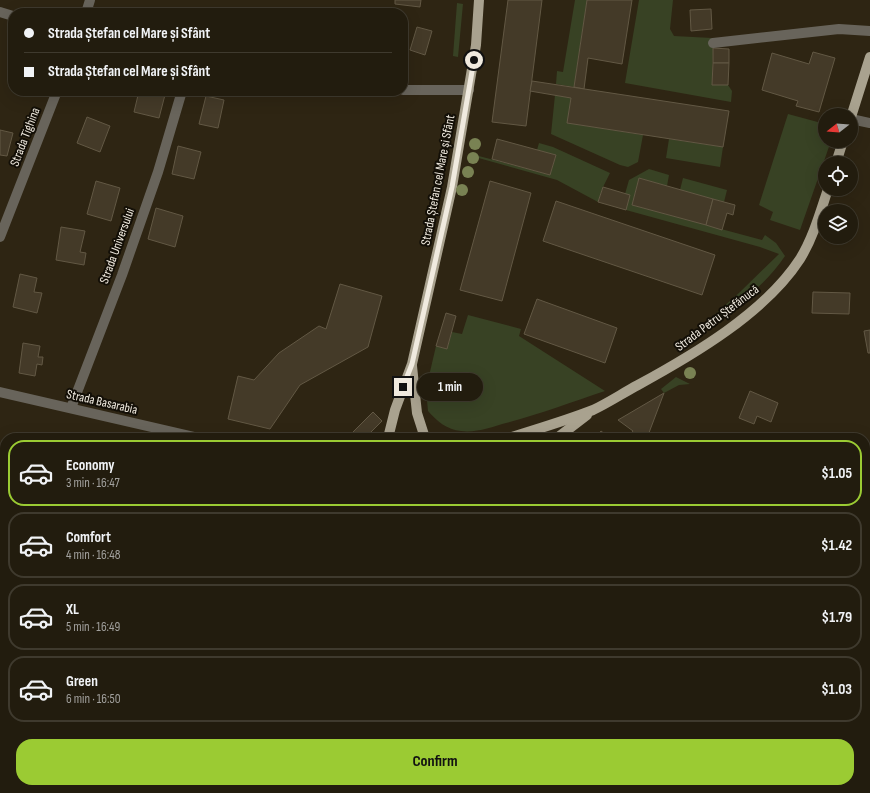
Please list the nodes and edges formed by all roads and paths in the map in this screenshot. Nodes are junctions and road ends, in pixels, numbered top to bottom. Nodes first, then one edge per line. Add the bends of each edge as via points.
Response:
1 (479, 0) edge
2 (870, 31) edge
3 (713, 43) dead end
4 (870, 57) edge
5 (408, 90) edge
6 (469, 90) junction
7 (55, 96) edge
8 (180, 96) edge
9 (854, 108) edge
10 (858, 120) edge
11 (870, 123) edge
12 (826, 196) edge
13 (0, 237) edge
14 (412, 364) junction
15 (0, 392) edge
16 (71, 408) junction
17 (594, 409) junction
18 (178, 433) edge
19 (389, 433) edge
20 (423, 433) edge
21 (524, 433) edge
22 (563, 433) edge

1 - 6 main road, Strada Ștefan cel Mare și Sfânt
2 - 3 street via 839,29
4 - 9 main road
5 - 6 street
6 - 14 main road, Strada Ștefan cel Mare și Sfânt via 452,187
7 - 13 street, Strada Tighina
8 - 16 street, Strada Universului via 122,274
10 - 11 street
12 - 17 main road, Strada Petru Ștefănucă via 815,230 800,258 782,283 758,307 673,366
14 - 19 main road, Strada Ștefan cel Mare și Sfânt
14 - 20 main road, Strada Ștefan cel Mare și Sfânt via 417,413
15 - 16 street, Strada Basarabia
16 - 18 street, Strada Basarabia
17 - 21 main road, Strada Petru Ștefănucă
17 - 22 main road, Strada Petru Ștefănucă

